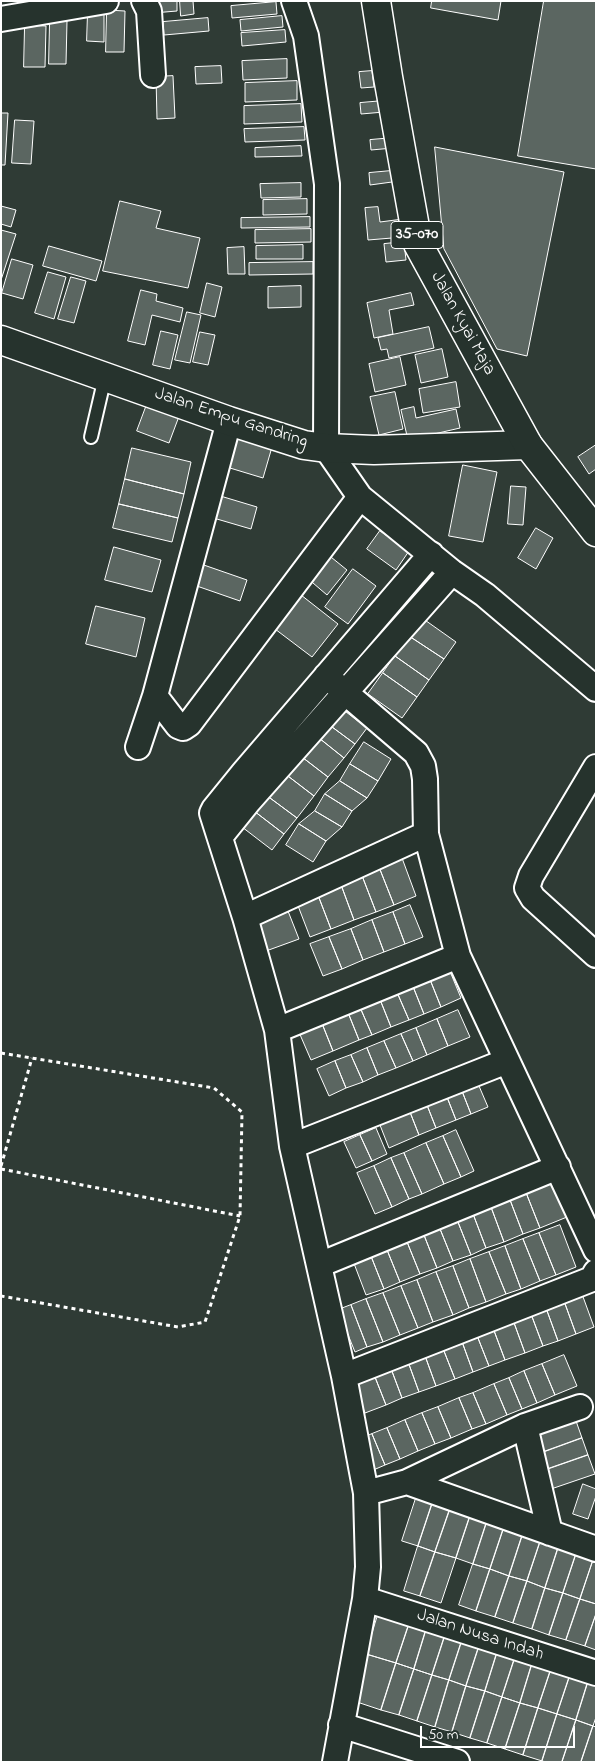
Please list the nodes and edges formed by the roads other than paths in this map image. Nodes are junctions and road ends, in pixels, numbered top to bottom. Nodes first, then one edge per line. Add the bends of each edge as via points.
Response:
1 (106, 1) edge
2 (144, 1) edge
3 (294, 1) edge
4 (376, 1) edge
5 (1, 19) edge
6 (153, 75) dead end
7 (1, 340) edge
8 (105, 377) junction
9 (229, 421) junction
10 (91, 437) dead end
11 (528, 444) junction
12 (335, 448) junction
13 (360, 497) junction
14 (596, 532) edge
15 (431, 554) junction
16 (452, 572) junction
17 (326, 676) junction
18 (596, 688) edge
19 (346, 692) junction
20 (155, 696) junction
21 (138, 747) dead end
22 (596, 768) edge
23 (426, 834) junction
24 (220, 837) junction
25 (245, 916) junction
26 (596, 955) edge
27 (458, 956) junction
28 (277, 1030) junction
29 (507, 1061) junction
30 (292, 1146) junction
31 (558, 1167) junction
32 (596, 1250) edge
33 (318, 1265) junction
34 (596, 1272) edge
35 (344, 1376) junction
36 (580, 1407) dead end
37 (525, 1426) junction
38 (407, 1482) junction
39 (366, 1493) junction
40 (550, 1534) junction
41 (596, 1549) edge
42 (365, 1598) junction
43 (596, 1673) edge
44 (341, 1725) junction
45 (335, 1762) edge
46 (457, 1762) edge

1 - 5 street
2 - 6 street via 149,10
3 - 12 street via 306,36 327,184
4 - 11 main road, Jalan Kyai Maja / 35-070 via 418,244
7 - 8 main road, Jalan Empu Gandring
8 - 9 main road, Jalan Empu Gandring
8 - 10 lane
9 - 12 main road, Jalan Empu Gandring via 304,445
9 - 20 street
11 - 12 main road, Jalan Empu Gandring via 374,450
11 - 14 main road, Jalan Kyai Maja / 35-070
12 - 13 street
13 - 15 street
13 - 20 street via 189,724 183,728 178,726
15 - 16 street
15 - 17 street
16 - 18 street via 485,595
16 - 19 street
17 - 19 street
17 - 24 street via 214,809 212,813
19 - 23 street via 416,753 424,766
19 - 24 street
20 - 21 street
22 - 26 street via 530,876 527,888 533,898
23 - 25 street
23 - 27 street
24 - 25 street
25 - 28 street
27 - 28 street
27 - 29 street
28 - 30 street
29 - 30 street
29 - 31 street
30 - 33 street
31 - 32 street
31 - 33 street
33 - 35 street
34 - 35 street via 592,1279
35 - 39 street
36 - 37 street
37 - 38 street
37 - 40 street
38 - 39 street
38 - 40 street
39 - 42 street via 368,1567
40 - 41 street
42 - 43 street, Jalan Nusa Indah
42 - 44 street
44 - 45 street
44 - 46 street

